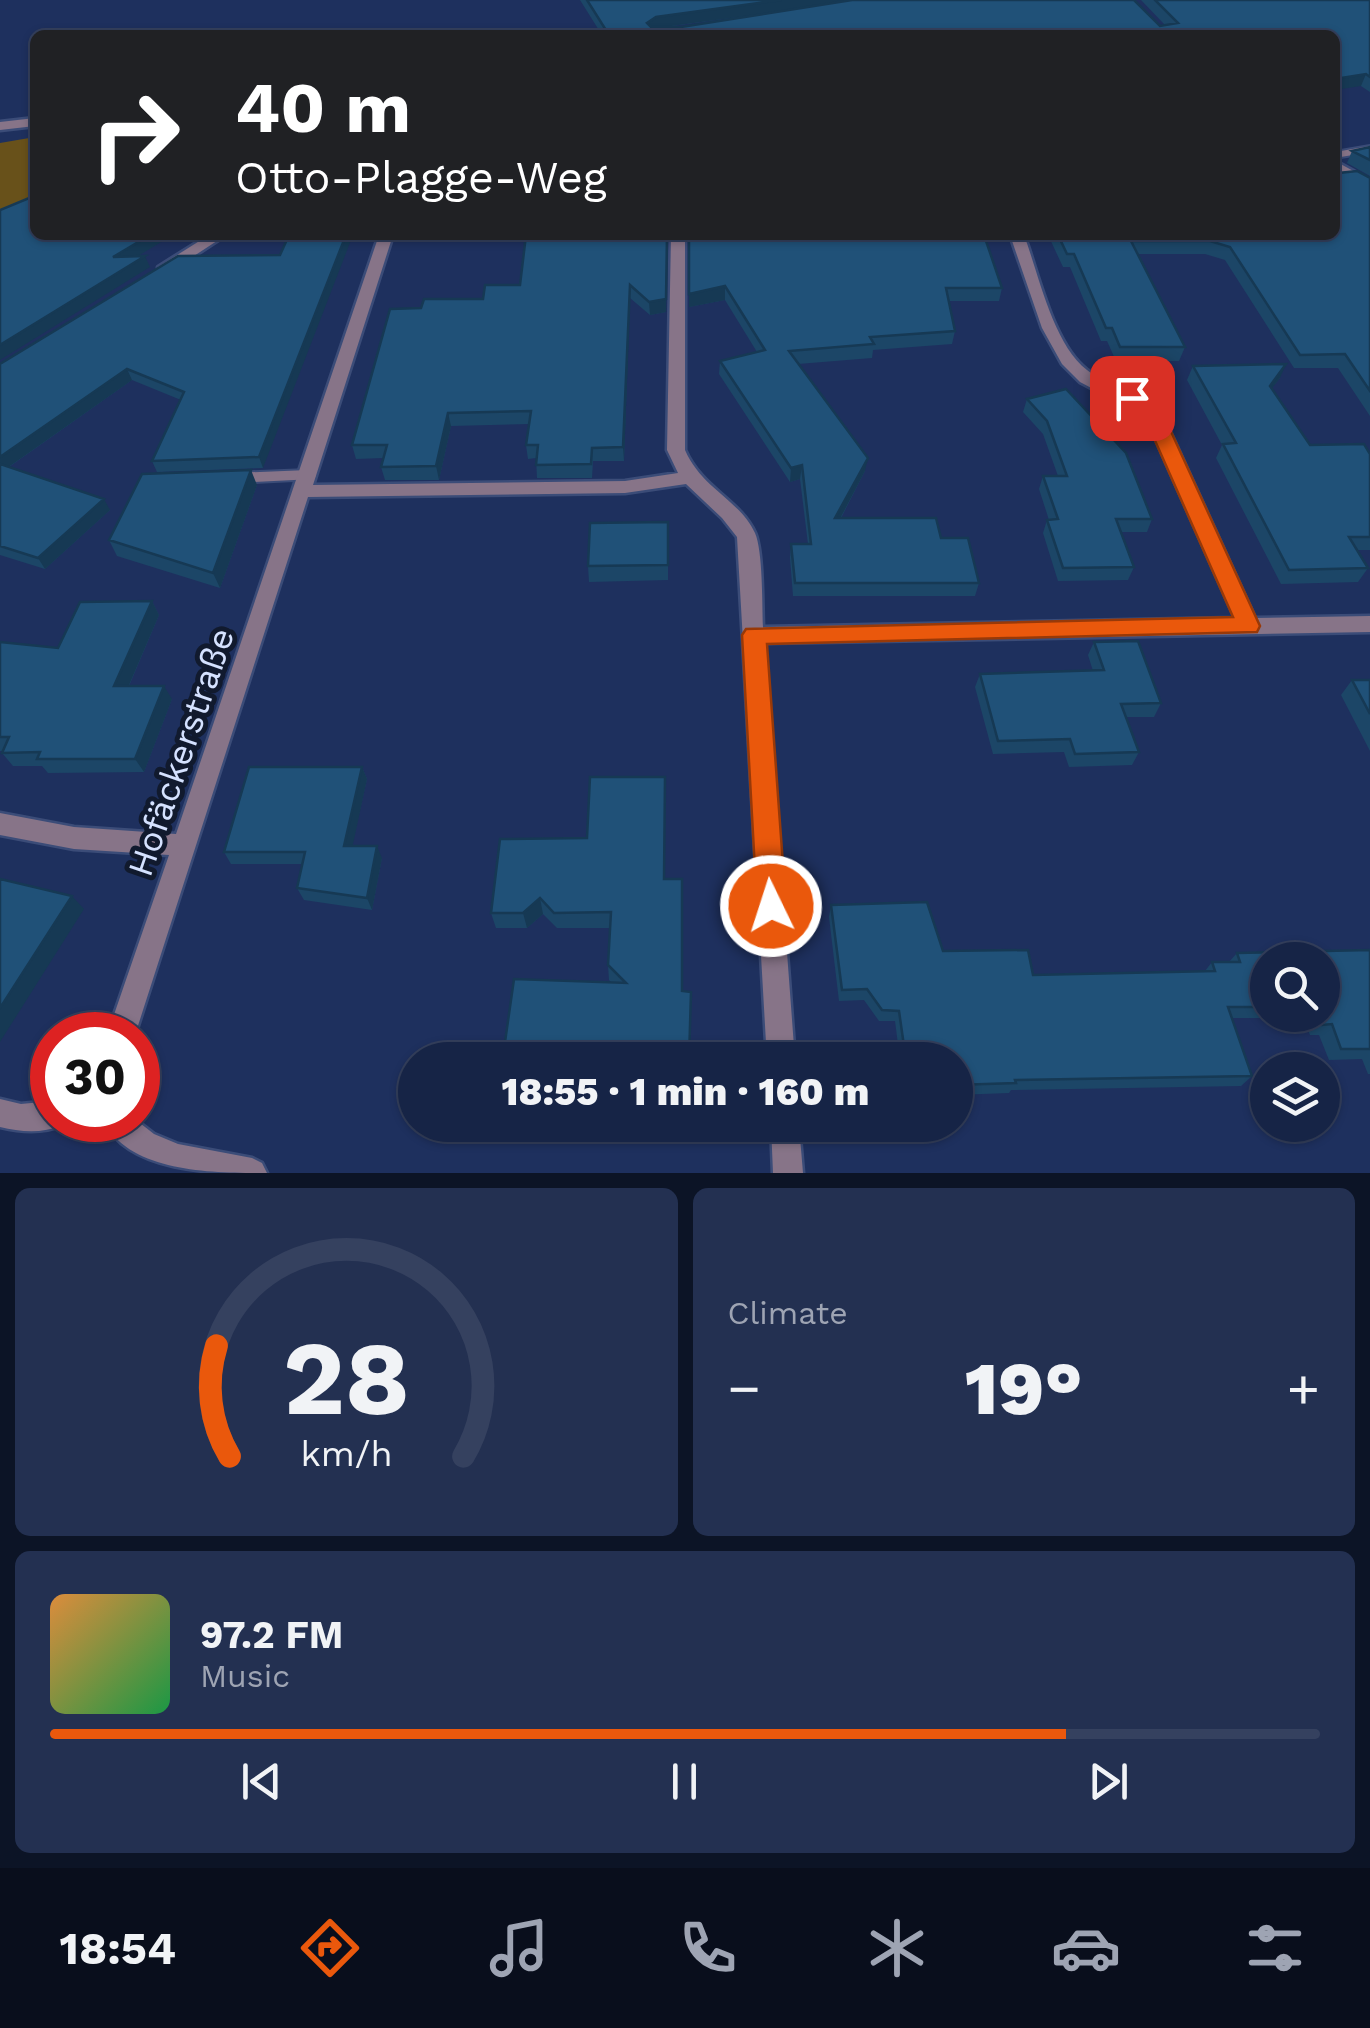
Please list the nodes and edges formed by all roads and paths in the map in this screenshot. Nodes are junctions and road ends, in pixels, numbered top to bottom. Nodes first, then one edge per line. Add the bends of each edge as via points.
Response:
1 (30, 123) edge
2 (0, 126) edge
3 (1370, 149) edge
4 (1340, 154) edge
5 (1340, 168) edge
6 (1354, 177) junction
7 (1340, 178) edge
8 (1370, 186) edge
9 (211, 240) edge
10 (384, 240) edge
11 (678, 240) edge
12 (1020, 240) edge
13 (147, 280) edge
14 (686, 478) junction
15 (210, 479) edge
16 (306, 483) junction
17 (1370, 624) edge
18 (1248, 626) junction
19 (754, 635) junction
20 (0, 824) edge
21 (184, 845) junction
22 (129, 1012) edge
23 (780, 1042) edge
24 (0, 1113) edge
25 (30, 1117) edge
26 (136, 1142) edge
27 (786, 1142) edge
28 (252, 1173) edge
29 (788, 1173) edge

1 - 2 street
3 - 4 lane
5 - 6 street
6 - 7 lane
6 - 8 street
9 - 13 street
10 - 16 street, Hofäckerstraße
11 - 14 street via 676,450
12 - 18 street via 1064,356 1079,373 1153,414
14 - 16 street via 626,487 467,492
14 - 19 street via 747,536
15 - 16 lane
16 - 21 street, Hofäckerstraße
17 - 18 street
18 - 19 street
19 - 23 street
20 - 21 street via 74,838
21 - 22 street, Hofäckerstraße
24 - 25 street
26 - 28 street via 154,1152
27 - 29 street

